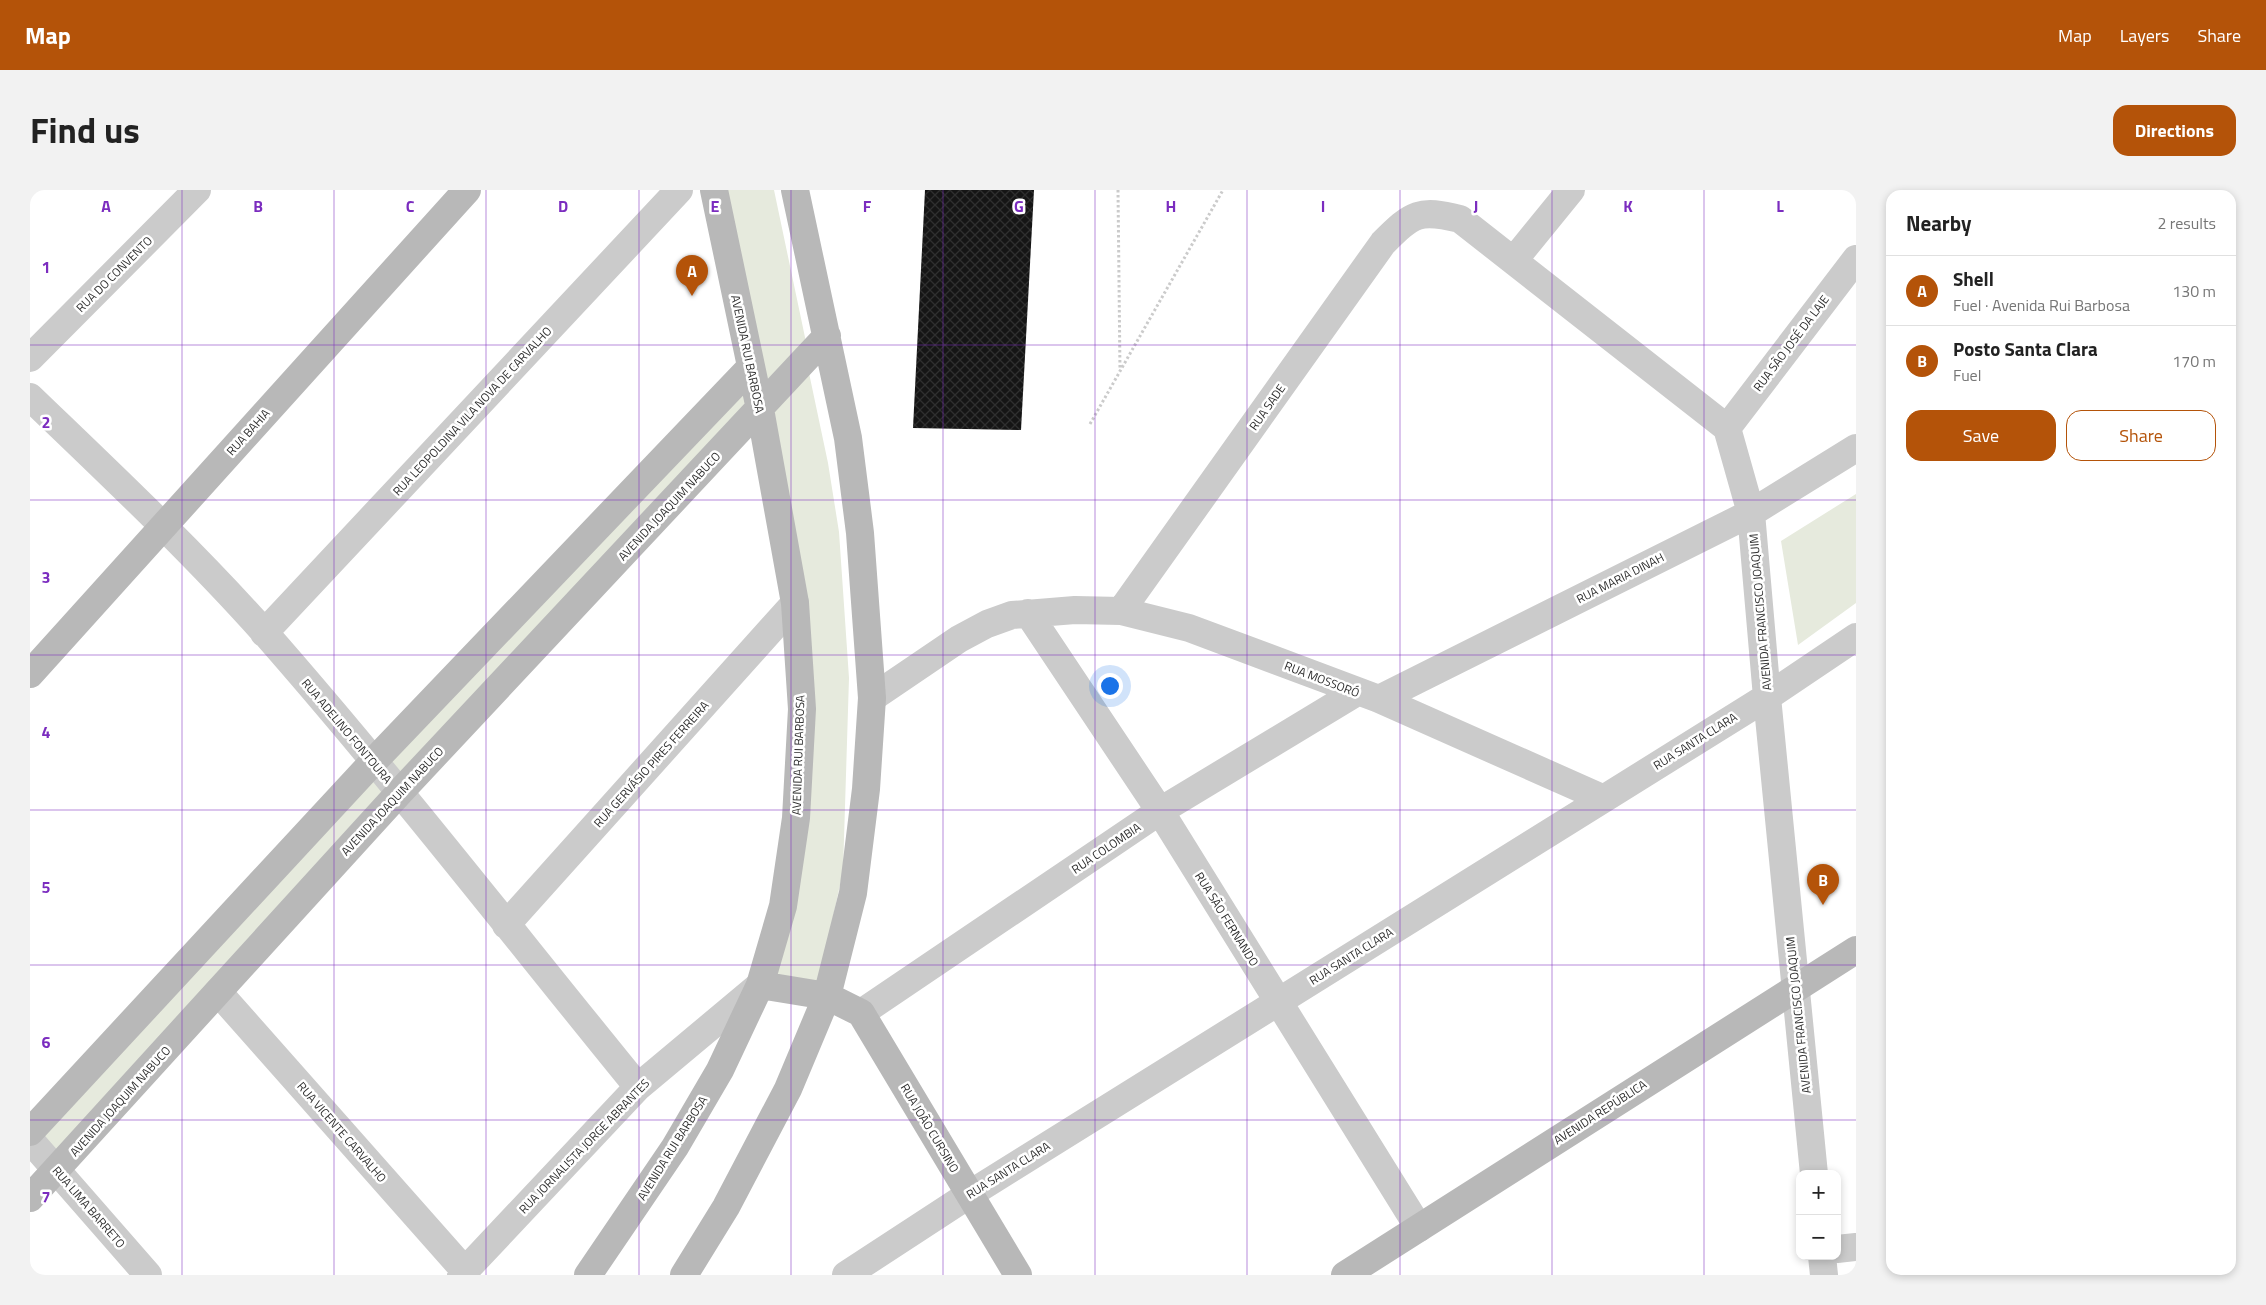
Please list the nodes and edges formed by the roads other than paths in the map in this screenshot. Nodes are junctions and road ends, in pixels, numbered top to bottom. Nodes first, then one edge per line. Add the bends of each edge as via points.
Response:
1 (197, 190) edge
2 (467, 190) edge
3 (680, 190) edge
4 (714, 190) edge
5 (795, 190) edge
6 (1570, 190) edge
7 (1856, 259) edge
8 (1514, 260) junction
9 (827, 336) junction
10 (30, 358) edge
11 (750, 367) junction
12 (30, 397) edge
13 (760, 409) junction
14 (1727, 428) junction
15 (1856, 448) edge
16 (1751, 513) junction
17 (164, 525) junction
18 (795, 603) junction
19 (1121, 611) junction
20 (1028, 613) junction
21 (264, 633) junction
22 (1856, 637) edge
23 (30, 674) edge
24 (1368, 696) junction
25 (1767, 697) junction
26 (872, 698) junction
27 (373, 762) junction
28 (399, 793) junction
29 (1602, 798) junction
30 (1160, 811) junction
31 (506, 925) junction
32 (1856, 950) edge
33 (760, 985) junction
34 (1795, 987) junction
35 (218, 992) junction
36 (827, 996) junction
37 (1278, 1002) junction
38 (860, 1013) junction
39 (638, 1086) junction
40 (30, 1132) edge
41 (30, 1140) edge
42 (56, 1170) junction
43 (1814, 1170) edge
44 (970, 1194) junction
45 (30, 1198) edge
46 (1419, 1228) junction
47 (1856, 1247) edge
48 (1841, 1249) edge
49 (1822, 1260) edge
50 (463, 1273) edge
51 (148, 1275) edge
52 (588, 1275) edge
53 (684, 1275) edge
54 (846, 1275) edge
55 (1018, 1275) edge
56 (1345, 1275) edge
57 (1824, 1275) edge

1 - 10 street, RUA DO CONVENTO
2 - 17 street, RUA BAHIA
3 - 21 street, RUA LEOPOLDINA VILA NOVA DE CARVALHO
4 - 11 street, AVENIDA RUI BARBOSA
5 - 9 street
6 - 8 street
7 - 14 street, RUA SÃO JOSÉ DA LAJE
8 - 14 street
8 - 19 street, RUA SADE via 1460,219 1422,213 1400,226 1383,243
9 - 13 street, AVENIDA JOAQUIM NABUCO
9 - 26 street via 848,438 860,533
11 - 13 street, AVENIDA RUI BARBOSA
11 - 27 street
12 - 17 street, RUA ADELINO FONTOURA
13 - 18 street, AVENIDA RUI BARBOSA
13 - 28 street, AVENIDA JOAQUIM NABUCO
14 - 16 street, AVENIDA FRANCISCO JOAQUIM
15 - 16 street, RUA MARIA DINAH
16 - 24 street, RUA MARIA DINAH
16 - 25 street, AVENIDA FRANCISCO JOAQUIM
17 - 21 street, RUA ADELINO FONTOURA
17 - 23 street, RUA BAHIA
18 - 31 street, RUA GERVÁSIO PIRES FERREIRA
18 - 33 street, AVENIDA RUI BARBOSA via 802,709 796,818 783,906
19 - 20 street, RUA MOSSORÓ
19 - 24 street, RUA MOSSORÓ via 1189,628
20 - 26 street, RUA MOSSORÓ via 987,624 959,638
20 - 30 street, RUA SÃO FERNANDO
21 - 27 street, RUA ADELINO FONTOURA
22 - 25 street, RUA SANTA CLARA
24 - 29 street, RUA MOSSORÓ
24 - 30 street, RUA COLOMBIA
25 - 29 street, RUA SANTA CLARA
25 - 34 street, AVENIDA FRANCISCO JOAQUIM
26 - 36 street via 866,789 853,893
27 - 28 street, RUA ADELINO FONTOURA
27 - 40 street
28 - 31 street, RUA ADELINO FONTOURA
28 - 35 street, AVENIDA JOAQUIM NABUCO
29 - 37 street, RUA SANTA CLARA
30 - 37 street, RUA SÃO FERNANDO
30 - 38 street, RUA COLOMBIA
31 - 39 street, RUA ADELINO FONTOURA
32 - 34 street, AVENIDA REPÚBLICA
33 - 36 street
33 - 39 street, RUA JORNALISTA JORGE ABRANTES
33 - 52 street, AVENIDA RUI BARBOSA via 720,1070 676,1146
34 - 43 street, AVENIDA FRANCISCO JOAQUIM
34 - 46 street, AVENIDA REPÚBLICA
35 - 42 street, AVENIDA JOAQUIM NABUCO
35 - 50 street, RUA VICENTE CARVALHO
36 - 38 street
36 - 53 street via 788,1089 726,1206
37 - 44 street, RUA SANTA CLARA
37 - 46 street, RUA SÃO FERNANDO
38 - 44 street, RUA JOÃO CURSINO
39 - 50 street, RUA JORNALISTA JORGE ABRANTES
41 - 42 street, RUA LIMA BARRETO
42 - 45 street, AVENIDA JOAQUIM NABUCO
42 - 51 street, RUA LIMA BARRETO
44 - 54 street, RUA SANTA CLARA
44 - 55 street, RUA JOÃO CURSINO
46 - 56 street, AVENIDA REPÚBLICA
47 - 48 street
49 - 57 street

